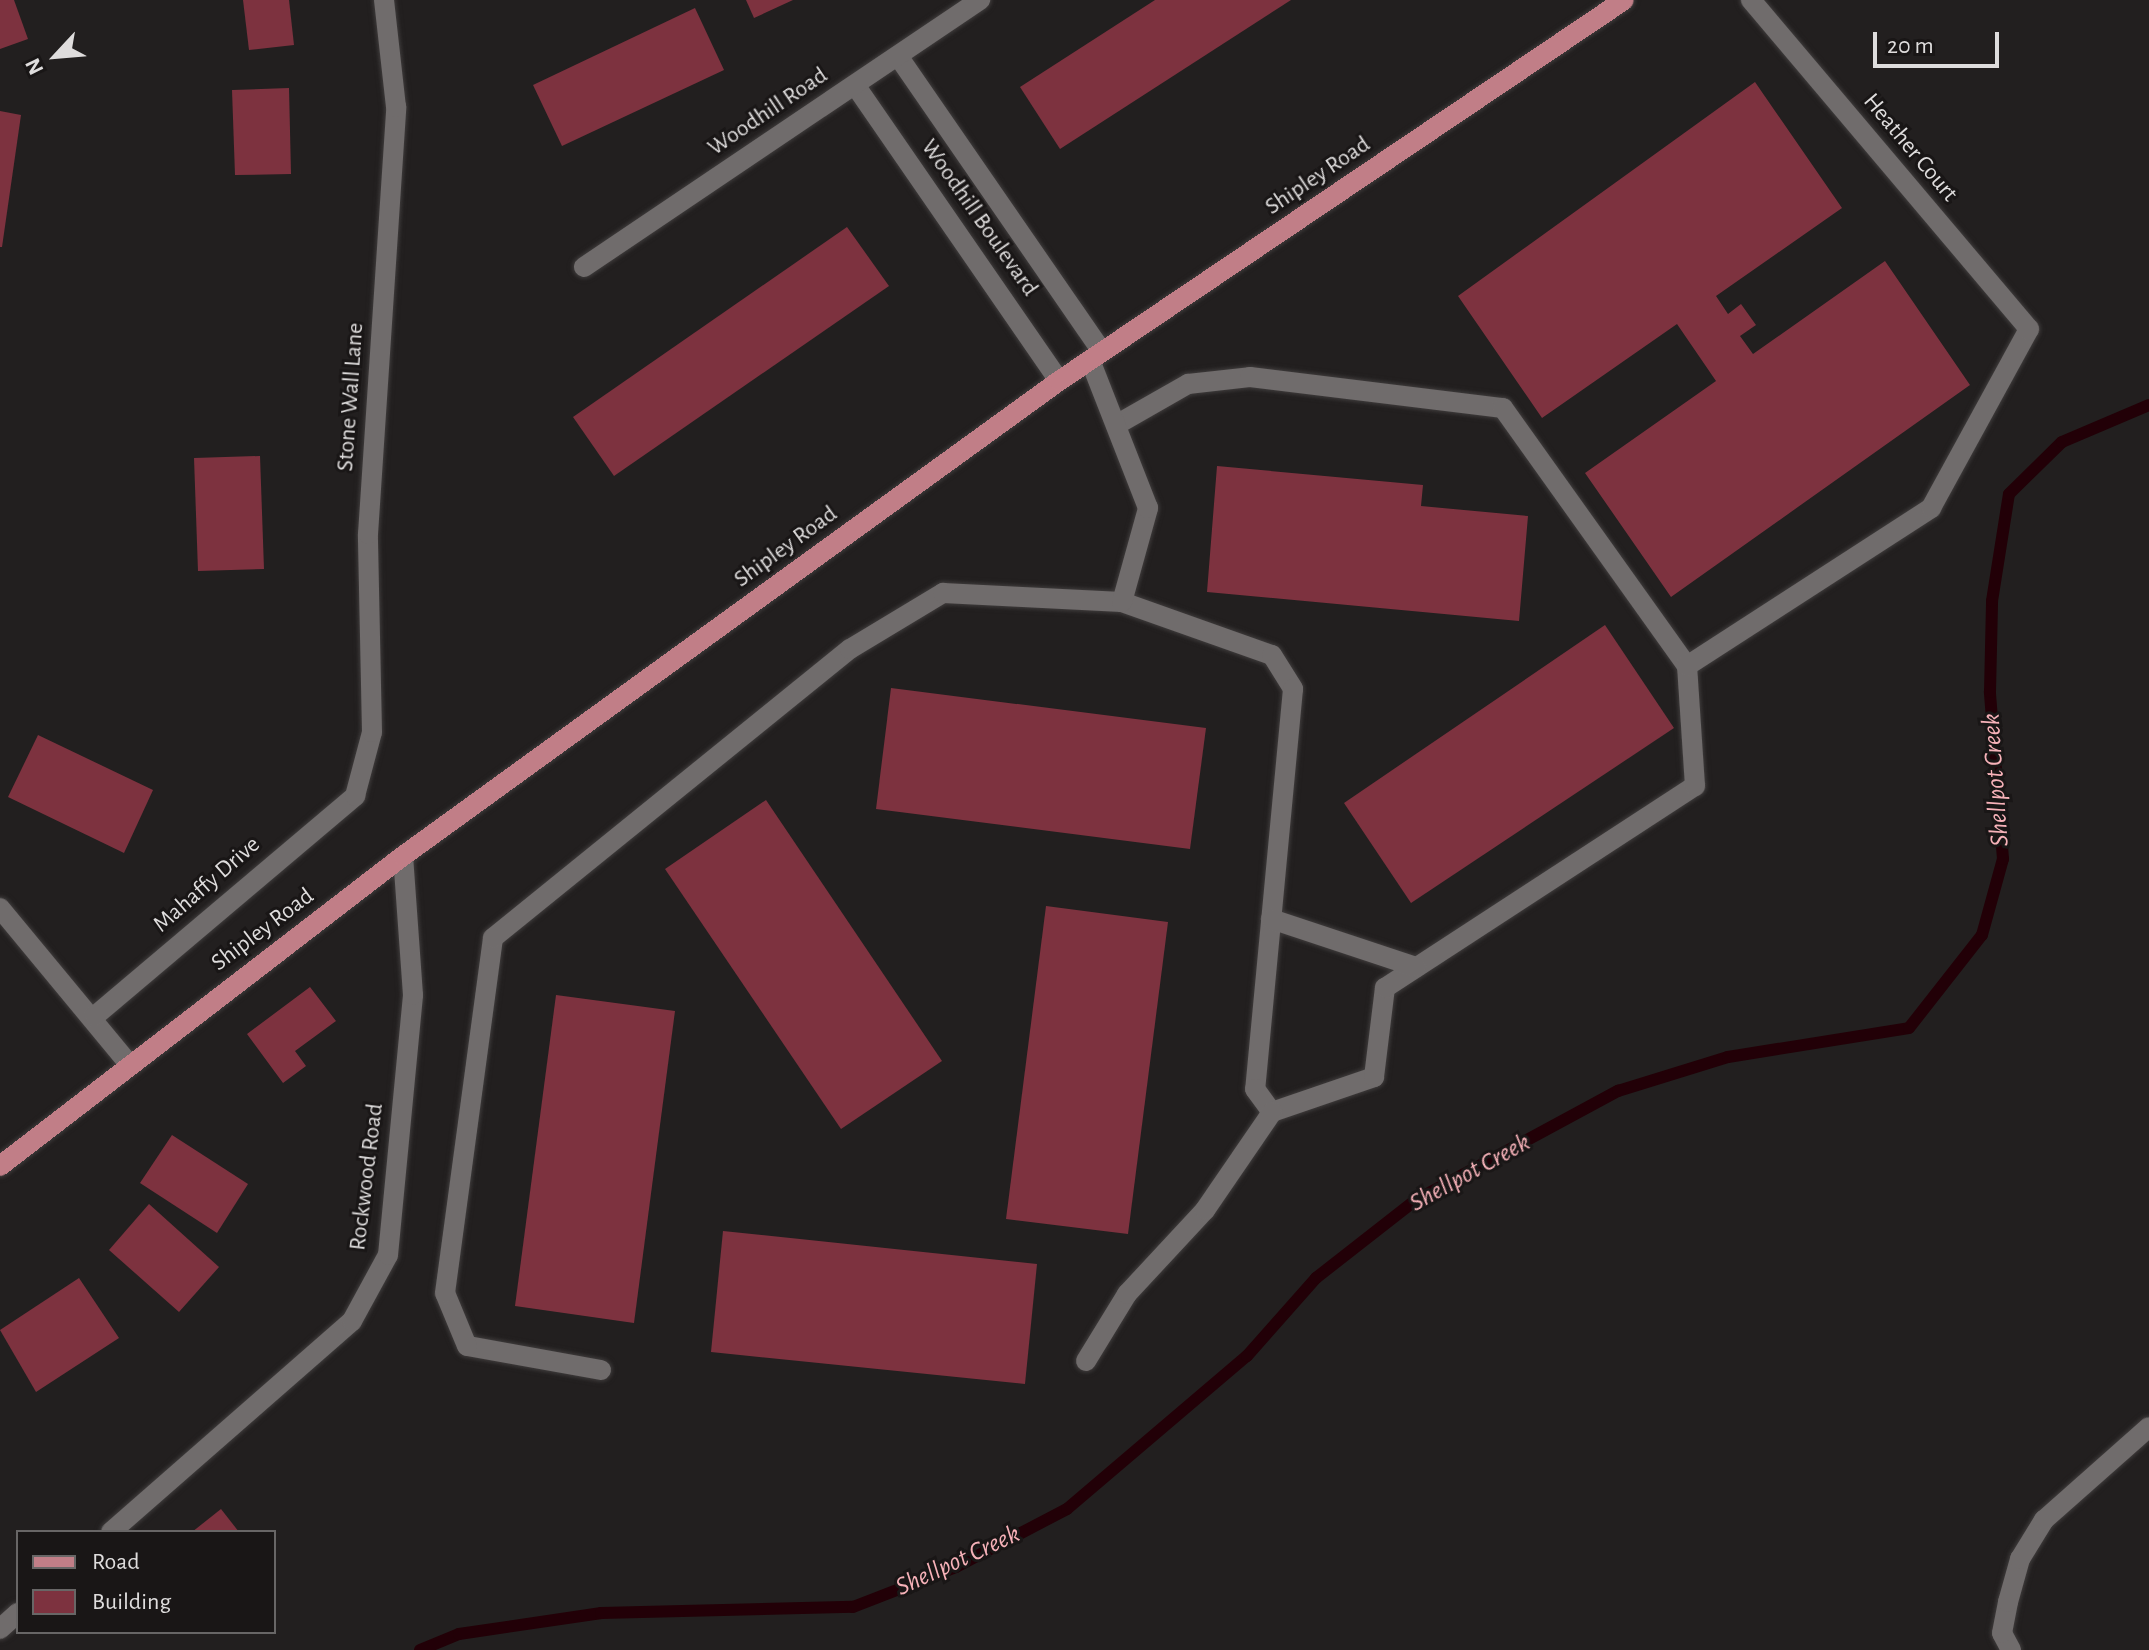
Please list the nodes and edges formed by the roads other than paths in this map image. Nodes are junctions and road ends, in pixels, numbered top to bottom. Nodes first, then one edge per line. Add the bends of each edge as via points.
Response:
1 (384, 0) edge
2 (980, 0) edge
3 (1624, 0) edge
4 (1751, 0) edge
5 (898, 56) junction
6 (855, 85) junction
7 (584, 267) dead end
8 (1096, 356) junction
9 (1059, 381) junction
10 (1116, 425) junction
11 (1122, 602) junction
12 (1687, 666) junction
13 (355, 796) joint
14 (403, 856) junction
15 (0, 908) edge
16 (1271, 919) junction
17 (1416, 967) junction
18 (95, 1016) junction
19 (128, 1063) junction
20 (1272, 1112) junction
21 (0, 1166) edge
22 (1086, 1361) dead end
23 (601, 1370) dead end
24 (2149, 1427) edge
25 (113, 1530) edge
26 (16, 1615) edge
27 (0, 1629) edge
28 (2011, 1650) edge

1 - 13 street, Stone Wall Lane via 396,107 368,534 372,732
2 - 5 street, Woodhill Road
3 - 8 main road, Shipley Road
4 - 12 street, Heather Court via 2029,329 1931,508
5 - 6 street, Woodhill Road
5 - 8 street, Woodhill Boulevard
6 - 7 street, Woodhill Road
6 - 9 street, Woodhill Boulevard
8 - 9 main road, Shipley Road
8 - 10 street, Woodhill Boulevard
9 - 14 main road, Shipley Road
10 - 11 street, Woodhill Boulevard via 1148,508
10 - 12 street via 1188,384 1250,377 1503,408
11 - 16 street via 1272,655 1293,689
11 - 23 street via 943,593 850,649 493,938 445,1293 467,1346
12 - 17 street via 1695,786
13 - 18 street, Mahaffy Drive
14 - 19 main road, Shipley Road
14 - 25 street, Rockwood Road via 413,995 388,1255 352,1321
15 - 18 street
16 - 17 street
16 - 20 street via 1255,1089
17 - 20 street via 1385,988 1374,1077
18 - 19 street
19 - 21 main road, Shipley Road
20 - 22 street via 1205,1210 1127,1294
24 - 28 street via 2044,1520 2020,1559 2008,1602 2002,1633
26 - 27 street

